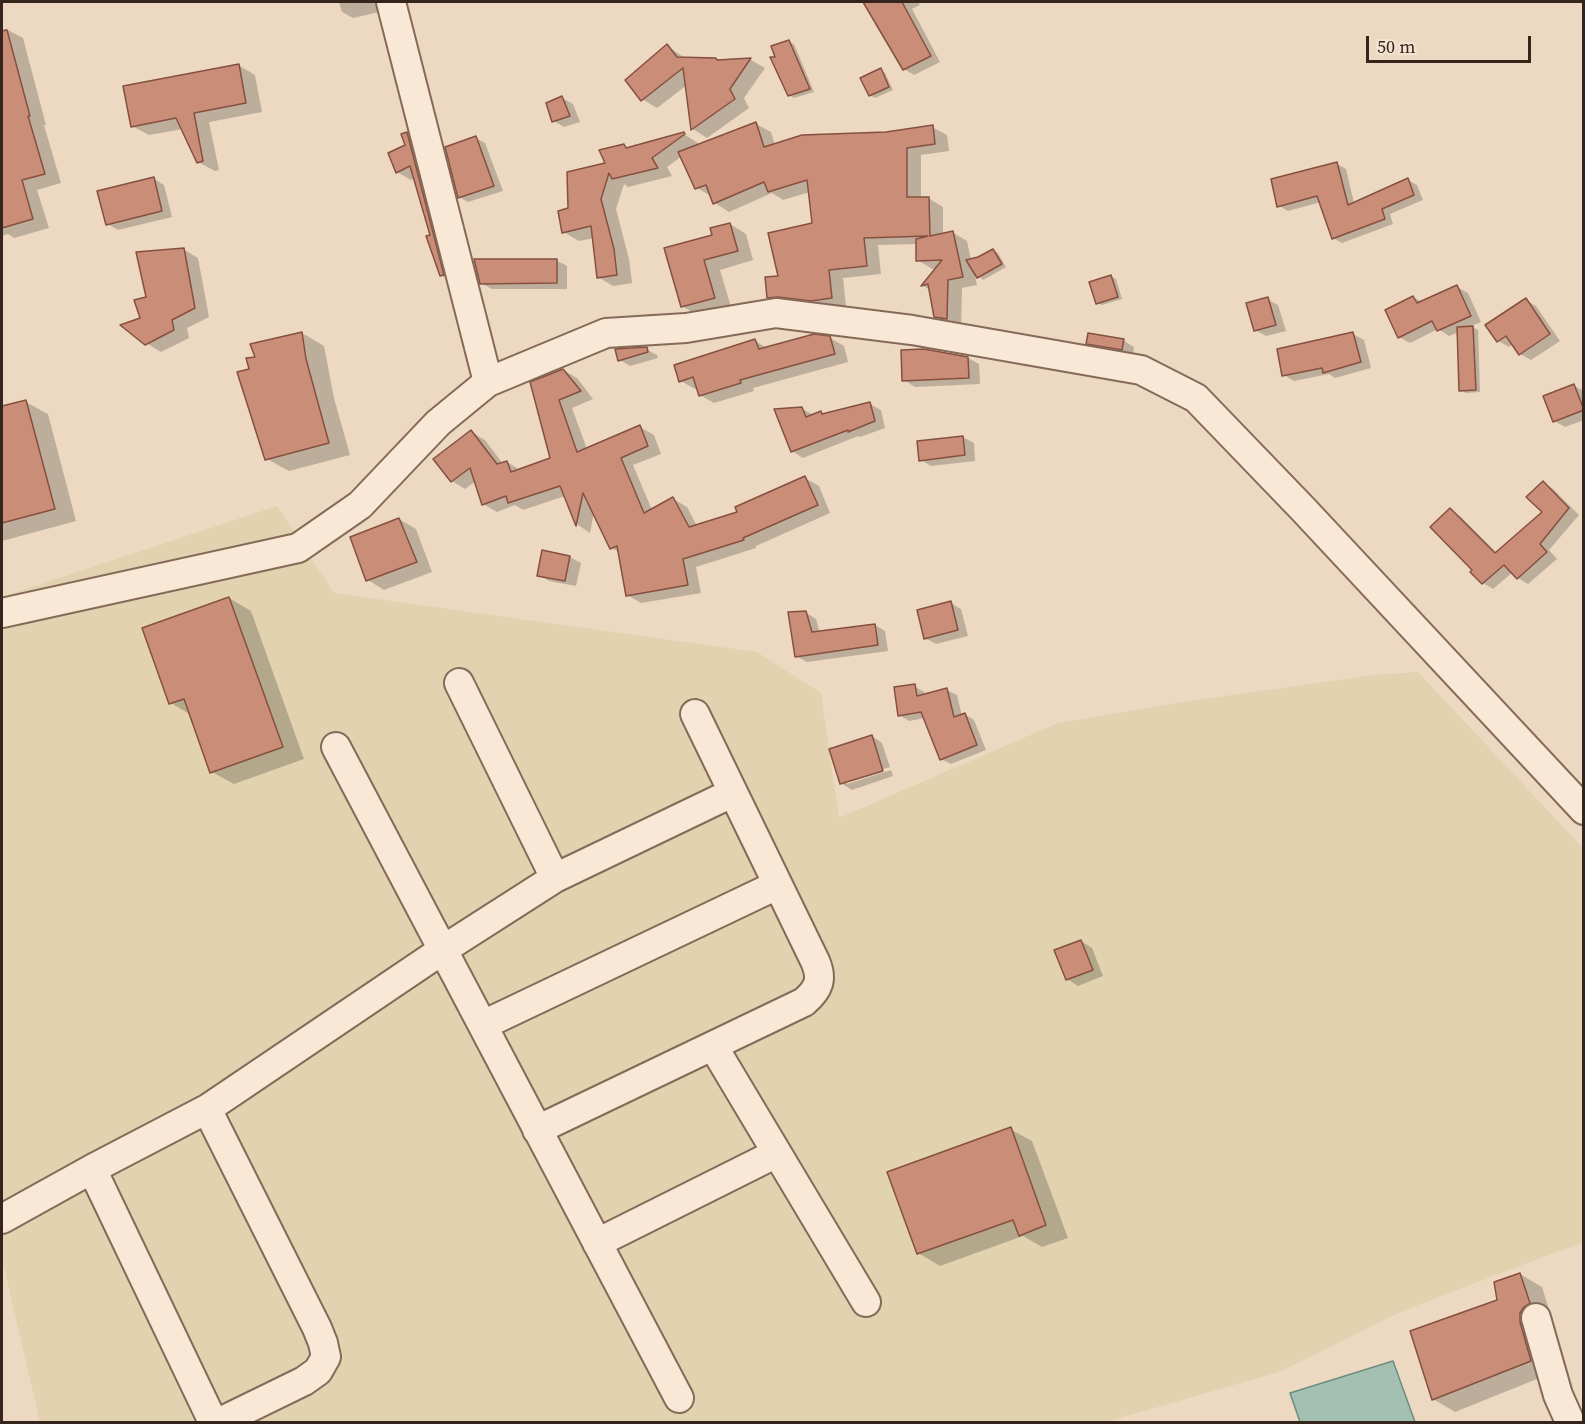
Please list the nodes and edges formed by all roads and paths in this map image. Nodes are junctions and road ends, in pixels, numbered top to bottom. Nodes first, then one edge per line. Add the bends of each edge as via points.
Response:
1 (391, 2) edge
2 (488, 382) junction
3 (2, 613) edge
4 (459, 683) dead end
5 (695, 714) dead end
6 (336, 747) dead end
7 (732, 793) junction
8 (1584, 810) edge
9 (555, 878) junction
10 (777, 885) junction
11 (441, 951) junction
12 (483, 1024) junction
13 (713, 1046) junction
14 (207, 1109) junction
15 (537, 1130) junction
16 (777, 1153) junction
17 (92, 1169) junction
18 (2, 1219) edge
19 (597, 1243) junction
20 (866, 1302) dead end
21 (1536, 1318) dead end
22 (679, 1398) dead end
23 (213, 1422) edge
24 (220, 1422) edge
25 (1570, 1422) edge

1 - 2 street
2 - 3 street via 438,423 360,505 298,548
2 - 8 street via 606,333 686,328 776,313 934,333 1141,370 1196,398
4 - 9 street
5 - 7 street
6 - 11 street
7 - 9 street
7 - 10 street
9 - 11 street
10 - 12 street
10 - 13 street via 817,967 820,982 804,1002
11 - 12 street
11 - 14 street
12 - 15 street
13 - 15 street
13 - 16 street
14 - 17 street
14 - 24 street via 317,1328 326,1357 318,1371 304,1381
15 - 19 street
16 - 19 street
16 - 20 street
17 - 18 street
17 - 23 street
19 - 22 street
21 - 25 street via 1558,1395

